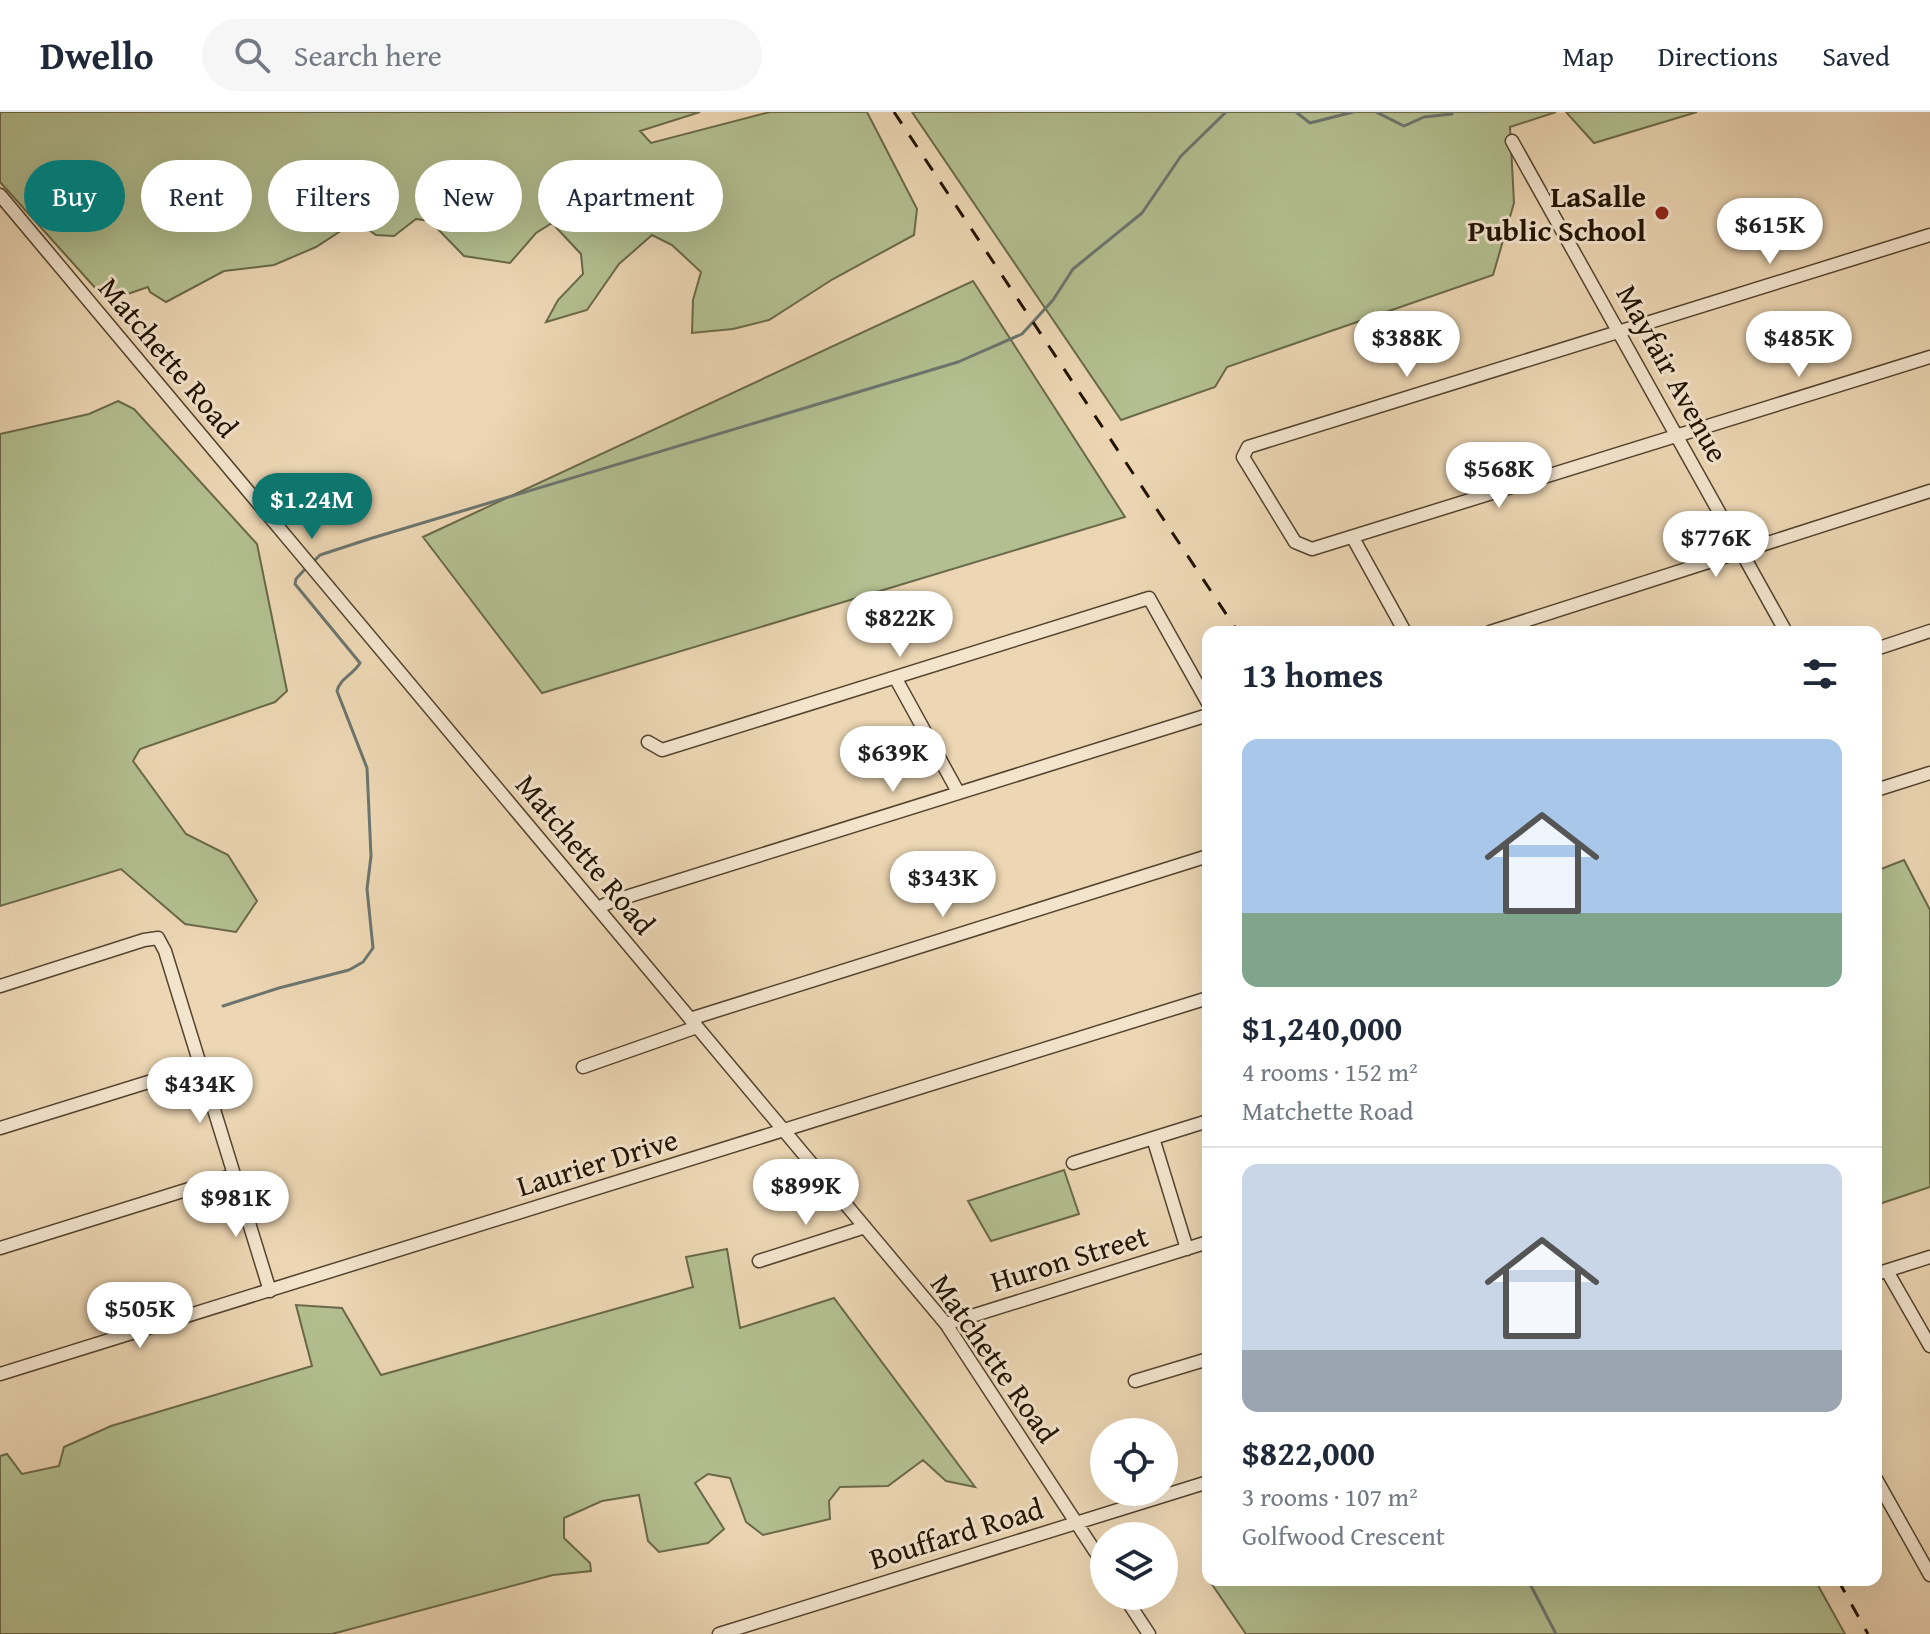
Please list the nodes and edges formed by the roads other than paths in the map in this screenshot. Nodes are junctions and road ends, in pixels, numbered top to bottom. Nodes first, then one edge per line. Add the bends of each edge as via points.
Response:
1 (1512, 141) dead end
2 (0, 195) edge
3 (1930, 235) edge
4 (1620, 331) junction
5 (1930, 357) edge
6 (1678, 436) junction
7 (1930, 491) edge
8 (1353, 538) junction
9 (1743, 551) junction
10 (1402, 626) edge
11 (1509, 626) edge
12 (1783, 626) edge
13 (1930, 631) edge
14 (1882, 647) edge
15 (896, 679) junction
16 (1202, 692) edge
17 (1202, 717) edge
18 (648, 742) dead end
19 (1930, 773) edge
20 (1882, 788) edge
21 (958, 792) junction
22 (1202, 858) edge
23 (598, 908) junction
24 (0, 986) edge
25 (1202, 1000) edge
26 (694, 1023) junction
27 (200, 1066) junction
28 (583, 1067) dead end
29 (1202, 1123) edge
30 (0, 1128) edge
31 (782, 1132) junction
32 (1153, 1138) junction
33 (1073, 1163) dead end
34 (234, 1175) junction
35 (865, 1227) junction
36 (1202, 1244) edge
37 (0, 1248) edge
38 (1187, 1249) junction
39 (1930, 1257) edge
40 (759, 1261) dead end
41 (1882, 1272) edge
42 (270, 1291) junction
43 (946, 1324) junction
44 (1930, 1346) edge
45 (1202, 1361) edge
46 (0, 1374) edge
47 (1135, 1381) dead end
48 (1202, 1484) edge
49 (1882, 1490) edge
50 (1076, 1523) junction
51 (1090, 1544) edge
52 (1930, 1575) edge
53 (1133, 1610) edge
54 (719, 1634) edge
55 (1149, 1634) edge

1 - 4 street, Mayfair Avenue
2 - 23 street, Matchette Road
3 - 4 street
4 - 6 street, Mayfair Avenue
4 - 8 street via 1244,451 1244,463 1295,542 1312,549
5 - 6 street
6 - 8 street
6 - 9 street, Mayfair Avenue
7 - 9 street
8 - 10 street
9 - 11 street
9 - 12 street, Mayfair Avenue
13 - 14 street
15 - 16 street via 1149,598
15 - 18 street via 662,750
15 - 21 street
17 - 21 street
19 - 20 street
21 - 23 street
22 - 26 street
23 - 26 street, Matchette Road
24 - 27 street via 158,938
25 - 31 street, Laurier Drive
26 - 28 street
26 - 31 street, Matchette Road
27 - 30 street
27 - 34 street
29 - 32 street
31 - 35 street, Matchette Road
31 - 42 street, Laurier Drive
32 - 33 street
32 - 38 street
34 - 37 street
34 - 42 street
35 - 40 street
35 - 43 street, Matchette Road
36 - 38 street, Huron Street
38 - 43 street, Huron Street
39 - 41 street
41 - 44 street
42 - 46 street, Laurier Drive
43 - 50 street, Matchette Road
45 - 47 street
48 - 50 street, Bouffard Road
49 - 52 street
50 - 51 street, Matchette Road
50 - 54 street, Bouffard Road
53 - 55 street

